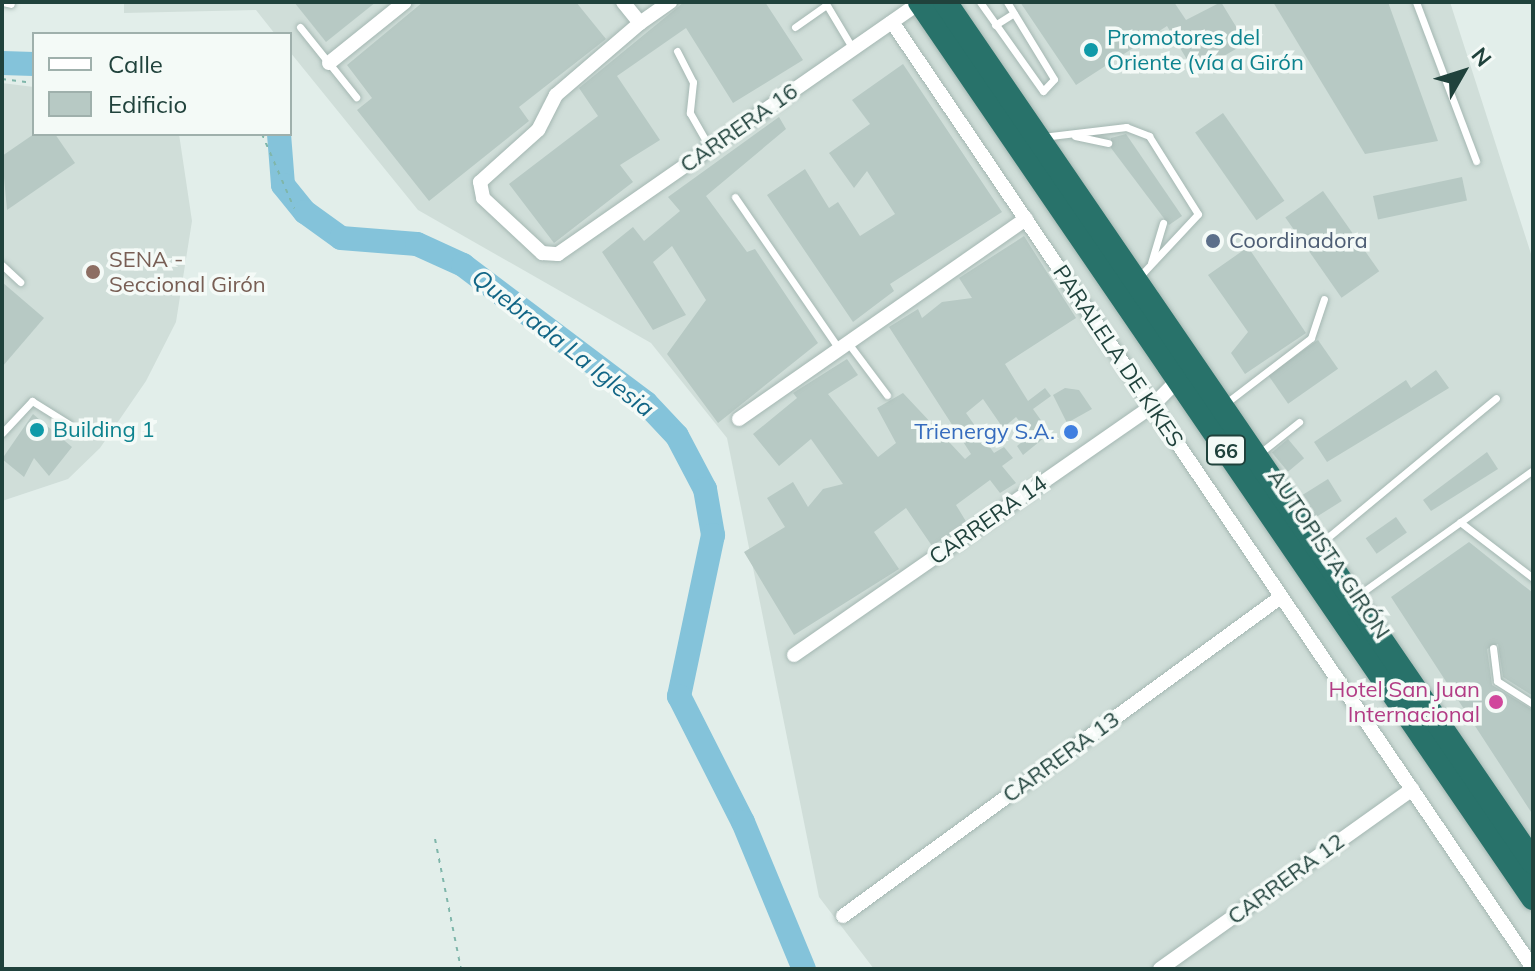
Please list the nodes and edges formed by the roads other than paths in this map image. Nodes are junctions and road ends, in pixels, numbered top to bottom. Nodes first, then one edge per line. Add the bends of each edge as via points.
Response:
1 (405, 2) edge
2 (623, 2) edge
3 (670, 2) edge
4 (920, 2) edge
5 (945, 2) edge
6 (980, 2) edge
7 (1007, 2) edge
8 (1416, 2) edge
9 (826, 3) edge
10 (1014, 13) junction
11 (892, 22) junction
12 (640, 23) junction
13 (995, 25) junction
14 (300, 27) dead end
15 (795, 27) dead end
16 (853, 49) junction
17 (677, 51) dead end
18 (329, 63) junction
19 (356, 97) dead end
20 (1067, 134) junction
21 (1038, 138) junction
22 (1108, 143) dead end
23 (710, 148) junction
24 (1476, 161) dead end
25 (735, 197) dead end
26 (1026, 219) junction
27 (1163, 223) dead end
28 (2, 265) edge
29 (1143, 273) junction
30 (20, 282) dead end
31 (1324, 299) dead end
32 (844, 346) junction
33 (1178, 380) junction
34 (887, 395) dead end
35 (1496, 398) dead end
36 (1152, 406) junction
37 (1221, 406) junction
38 (739, 419) dead end
39 (1299, 422) dead end
40 (69, 424) dead end
41 (2, 433) edge
42 (1255, 457) junction
43 (1533, 470) edge
44 (1460, 522) junction
45 (1316, 547) junction
46 (1533, 578) edge
47 (1278, 599) junction
48 (1352, 599) junction
49 (1493, 648) dead end
50 (794, 655) dead end
51 (1533, 704) edge
52 (1412, 789) junction
53 (1533, 862) edge
54 (1533, 898) edge
55 (843, 916) dead end
56 (1533, 968) edge
57 (1160, 969) edge

1 - 18 street
2 - 12 street
3 - 12 street
4 - 11 street, CARRERA 16
4 - 33 highway, AUTOPISTA GIRÓN / 66
5 - 21 highway, AUTOPISTA GIRÓN / 66
6 - 13 lane
7 - 10 lane
8 - 24 lane
9 - 15 lane
9 - 16 lane
10 - 13 lane
10 - 13 lane via 1053,85 1039,91
11 - 16 street, CARRERA 16
11 - 26 street, PARALELA DE KIKES
12 - 23 street, CARRERA 16 via 556,95 538,130 480,182 483,198 542,253 558,254
14 - 18 lane
16 - 23 street, CARRERA 16
17 - 23 lane via 693,82 690,113
18 - 19 lane
20 - 21 lane
20 - 22 lane
20 - 29 lane via 1137,129 1195,205 1195,221
21 - 29 highway, AUTOPISTA GIRÓN / 66
25 - 32 lane
26 - 32 street
26 - 36 street, PARALELA DE KIKES
27 - 29 lane
28 - 30 lane
29 - 37 highway, AUTOPISTA GIRÓN / 66
31 - 37 lane via 1311,338
32 - 34 lane
32 - 38 street
33 - 36 street, CARRERA 14
33 - 54 highway, AUTOPISTA GIRÓN / 66
35 - 45 lane
36 - 47 street, PARALELA DE KIKES
36 - 50 street, CARRERA 14
37 - 42 highway, AUTOPISTA GIRÓN / 66
39 - 42 lane
40 - 41 lane via 32,401
42 - 45 highway, AUTOPISTA GIRÓN / 66
43 - 44 lane
44 - 46 lane
44 - 48 lane
45 - 48 highway, AUTOPISTA GIRÓN / 66
47 - 52 street, PARALELA DE KIKES
47 - 55 street, CARRERA 13
48 - 53 highway, AUTOPISTA GIRÓN / 66
49 - 51 lane via 1497,681
52 - 56 street, PARALELA DE KIKES
52 - 57 street, CARRERA 12

